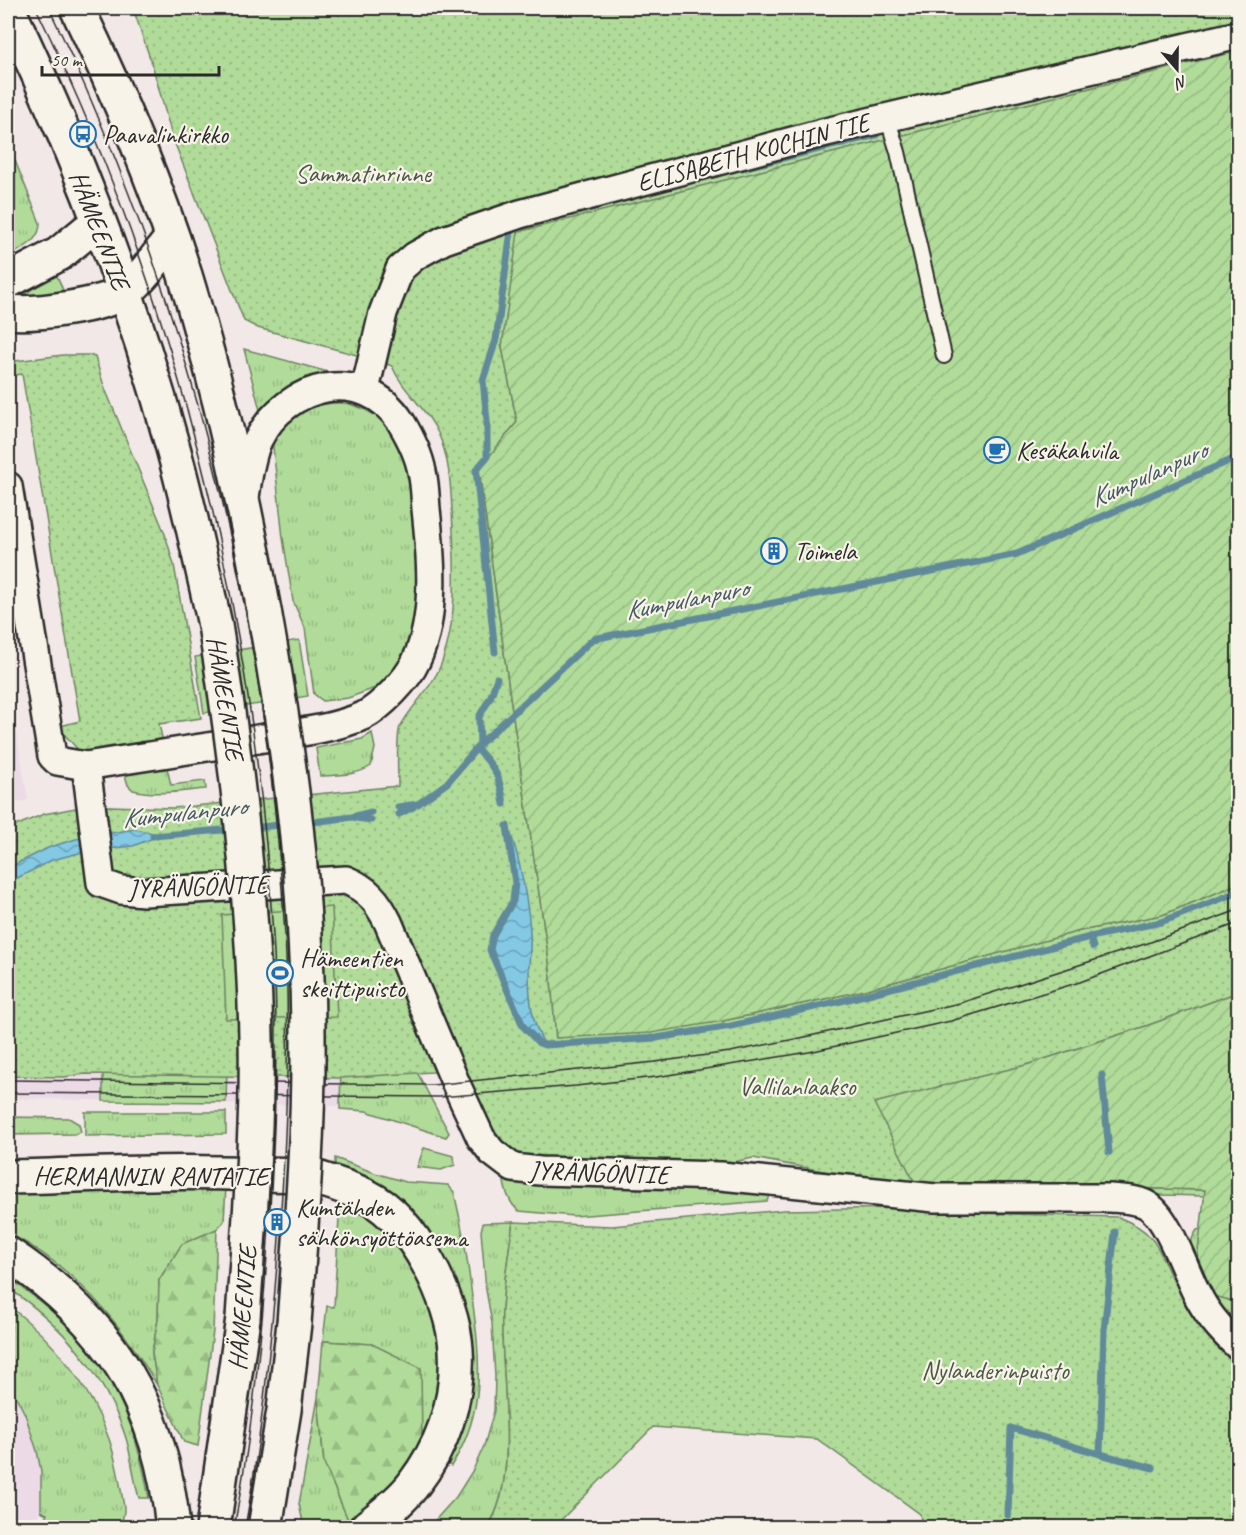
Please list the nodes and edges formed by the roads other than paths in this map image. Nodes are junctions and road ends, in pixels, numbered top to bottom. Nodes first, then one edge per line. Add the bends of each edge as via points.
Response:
1 (77, 8) edge
2 (8, 9) edge
3 (1239, 35) edge
4 (887, 117) junction
5 (98, 222) junction
6 (172, 238) junction
7 (8, 281) edge
8 (124, 292) junction
9 (8, 312) edge
10 (944, 356) dead end
11 (365, 390) junction
12 (8, 486) edge
13 (244, 501) junction
14 (86, 766) junction
15 (8, 1177) edge
16 (8, 1254) edge
17 (1238, 1344) edge
18 (173, 1527) edge
19 (213, 1527) edge
20 (265, 1527) edge
21 (366, 1527) edge

1 - 6 main road, HÄMEENTIE
2 - 5 main road, HÄMEENTIE
3 - 4 street, ELISABETH KOCHIN TIE
4 - 10 lane
4 - 11 street, ELISABETH KOCHIN TIE via 520,214 444,240 400,269 383,313
5 - 7 main road via 58,254
5 - 8 main road, HÄMEENTIE
6 - 8 main road
6 - 13 main road, HÄMEENTIE via 193,301
8 - 9 main road via 80,307
8 - 19 main road, HÄMEENTIE, bridge via 192,517 232,730 248,867 256,1039 254,1135 243,1318
11 - 13 street via 349,387 311,391 280,410 259,439
11 - 14 street via 400,421 422,472 431,583 426,628 416,661 401,684 364,715 311,731
12 - 14 street via 52,756 57,761
13 - 20 main road, HÄMEENTIE, bridge via 292,788 306,948 308,1036 307,1137 294,1323
14 - 17 street, JYRÄNGÖNTIE via 101,883 144,892 346,880 375,899 481,1138 513,1168 721,1176 935,1198 1132,1200 1150,1206 1198,1297 1213,1320
15 - 21 main road, HERMANNIN RANTATIE via 203,1172 315,1177 370,1197 392,1216 422,1252 439,1283 456,1340 456,1392 434,1452 412,1486
16 - 18 main road via 52,1287 90,1324 136,1389 156,1440

